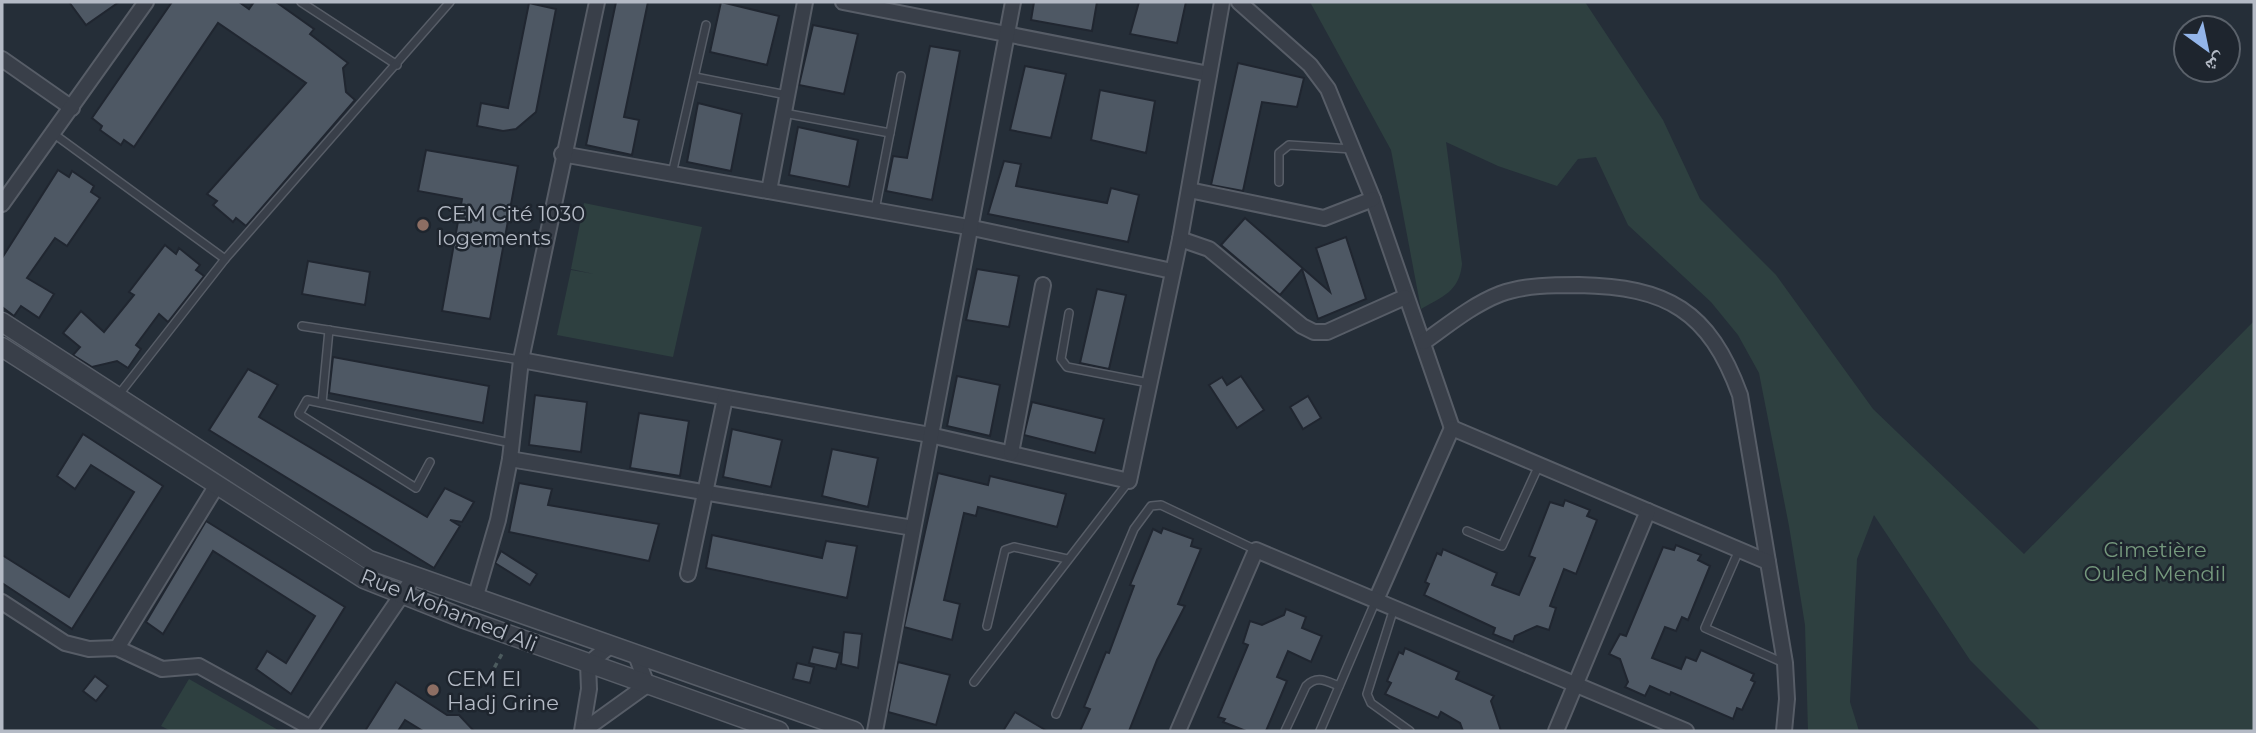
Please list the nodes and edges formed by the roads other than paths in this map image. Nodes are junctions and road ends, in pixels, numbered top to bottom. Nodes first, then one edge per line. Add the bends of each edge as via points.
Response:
1 (146, 2) edge
2 (301, 2) edge
3 (450, 2) edge
4 (597, 2) edge
5 (805, 2) edge
6 (843, 2) edge
7 (1013, 2) edge
8 (1222, 2) edge
9 (1239, 2) edge
10 (706, 25) dead end
11 (1007, 32) junction
12 (2, 58) edge
13 (397, 65) junction
14 (1209, 74) junction
15 (695, 76) junction
16 (901, 76) dead end
17 (788, 95) junction
18 (72, 108) junction
19 (784, 113) junction
20 (890, 133) junction
21 (54, 134) junction
22 (1353, 150) junction
23 (562, 154) junction
24 (672, 174) junction
25 (1279, 182) dead end
26 (1189, 190) junction
27 (769, 191) junction
28 (1373, 199) junction
29 (2, 204) edge
30 (874, 210) junction
31 (968, 227) junction
32 (1180, 239) junction
33 (225, 259) junction
34 (1172, 271) junction
35 (1043, 285) dead end
36 (1405, 297) junction
37 (1069, 313) dead end
38 (2, 323) edge
39 (302, 326) dead end
40 (328, 330) junction
41 (1424, 342) junction
42 (2, 347) edge
43 (521, 360) junction
44 (1149, 383) junction
45 (117, 397) junction
46 (724, 398) junction
47 (322, 403) junction
48 (1452, 428) junction
49 (930, 435) junction
50 (511, 443) junction
51 (1011, 453) junction
52 (510, 459) junction
53 (430, 462) dead end
54 (1539, 465) junction
55 (1129, 481) junction
56 (217, 485) junction
57 (703, 494) junction
58 (1648, 511) junction
59 (913, 528) junction
60 (1467, 531) dead end
61 (1256, 550) junction
62 (1739, 550) junction
63 (1067, 559) junction
64 (1768, 562) junction
65 (688, 574) dead end
66 (414, 578) junction
67 (402, 596) junction
68 (475, 599) junction
69 (1376, 600) junction
70 (2, 602) edge
71 (1394, 608) junction
72 (987, 626) dead end
73 (610, 646) junction
74 (117, 648) junction
75 (636, 655) junction
76 (1785, 663) junction
77 (588, 664) junction
78 (974, 682) dead end
79 (1576, 684) junction
80 (647, 685) junction
81 (1339, 686) junction
82 (1056, 714) dead end
83 (310, 730) edge
84 (582, 731) edge
85 (779, 731) edge
86 (854, 731) edge
87 (875, 731) edge
88 (1178, 731) edge
89 (1285, 731) edge
90 (1320, 731) edge
91 (1410, 731) edge
92 (1556, 731) edge
93 (1686, 731) edge
94 (1784, 731) edge

1 - 18 street
2 - 13 lane
3 - 13 lane
4 - 23 street
5 - 17 street
6 - 11 street
7 - 11 street
8 - 14 street
9 - 22 street via 1310,65 1328,89
10 - 15 lane
11 - 14 street
11 - 31 street
12 - 18 street
13 - 33 lane
14 - 26 street
15 - 17 lane
15 - 24 lane
16 - 20 lane
17 - 19 street
18 - 21 street
19 - 20 lane
19 - 27 street
20 - 30 lane
21 - 29 street
21 - 33 lane
22 - 25 lane via 1289,145 1279,153
22 - 28 street
23 - 24 street
23 - 43 street
24 - 27 street
26 - 28 street via 1324,218
26 - 32 street
27 - 30 street
28 - 36 street
30 - 31 street
31 - 34 street
31 - 49 street
32 - 34 street
32 - 36 street via 1209,249 1314,332 1327,332
33 - 45 lane
34 - 44 street
35 - 51 street
36 - 41 street
37 - 44 lane via 1061,359 1067,367
38 - 45 street
39 - 40 lane
40 - 43 lane
40 - 47 lane
41 - 48 street
41 - 64 street via 1475,306 1527,288 1609,286 1650,292 1672,302 1698,323 1728,364 1740,395
42 - 56 street, Rue Mohamed Ali
43 - 46 street
43 - 50 street
44 - 55 street
45 - 66 street via 369,560
46 - 49 street
46 - 57 street
47 - 50 lane
47 - 53 lane via 307,400 299,414 416,488
48 - 54 street
48 - 69 street
49 - 51 street
49 - 59 street
50 - 52 street
51 - 55 street
52 - 57 street
52 - 68 street
54 - 58 street
54 - 60 lane via 1502,546
55 - 63 lane
56 - 67 street, Rue Mohamed Ali via 364,579
56 - 74 street
57 - 59 street
57 - 65 street
58 - 62 street
58 - 79 street
59 - 87 street
61 - 69 street
61 - 82 lane via 1161,505 1151,506 1134,529
61 - 88 street
62 - 64 street
62 - 76 lane via 1705,628
63 - 72 lane via 1014,547 1005,550
63 - 78 lane
64 - 76 street
66 - 67 street
66 - 68 street
67 - 77 street, Rue Mohamed Ali
67 - 83 street
68 - 73 street
69 - 71 street
69 - 81 lane
70 - 74 street via 65,643 89,649
71 - 79 street
71 - 91 lane via 1367,694 1371,703
73 - 75 street
73 - 77 street
74 - 83 street via 162,670 199,666
75 - 80 street
75 - 86 street
76 - 94 street
77 - 80 street, Rue Mohamed Ali
77 - 84 street
79 - 92 street
79 - 93 street
80 - 84 street
80 - 85 street, Rue Mohamed Ali
81 - 89 lane via 1312,680
81 - 90 lane

